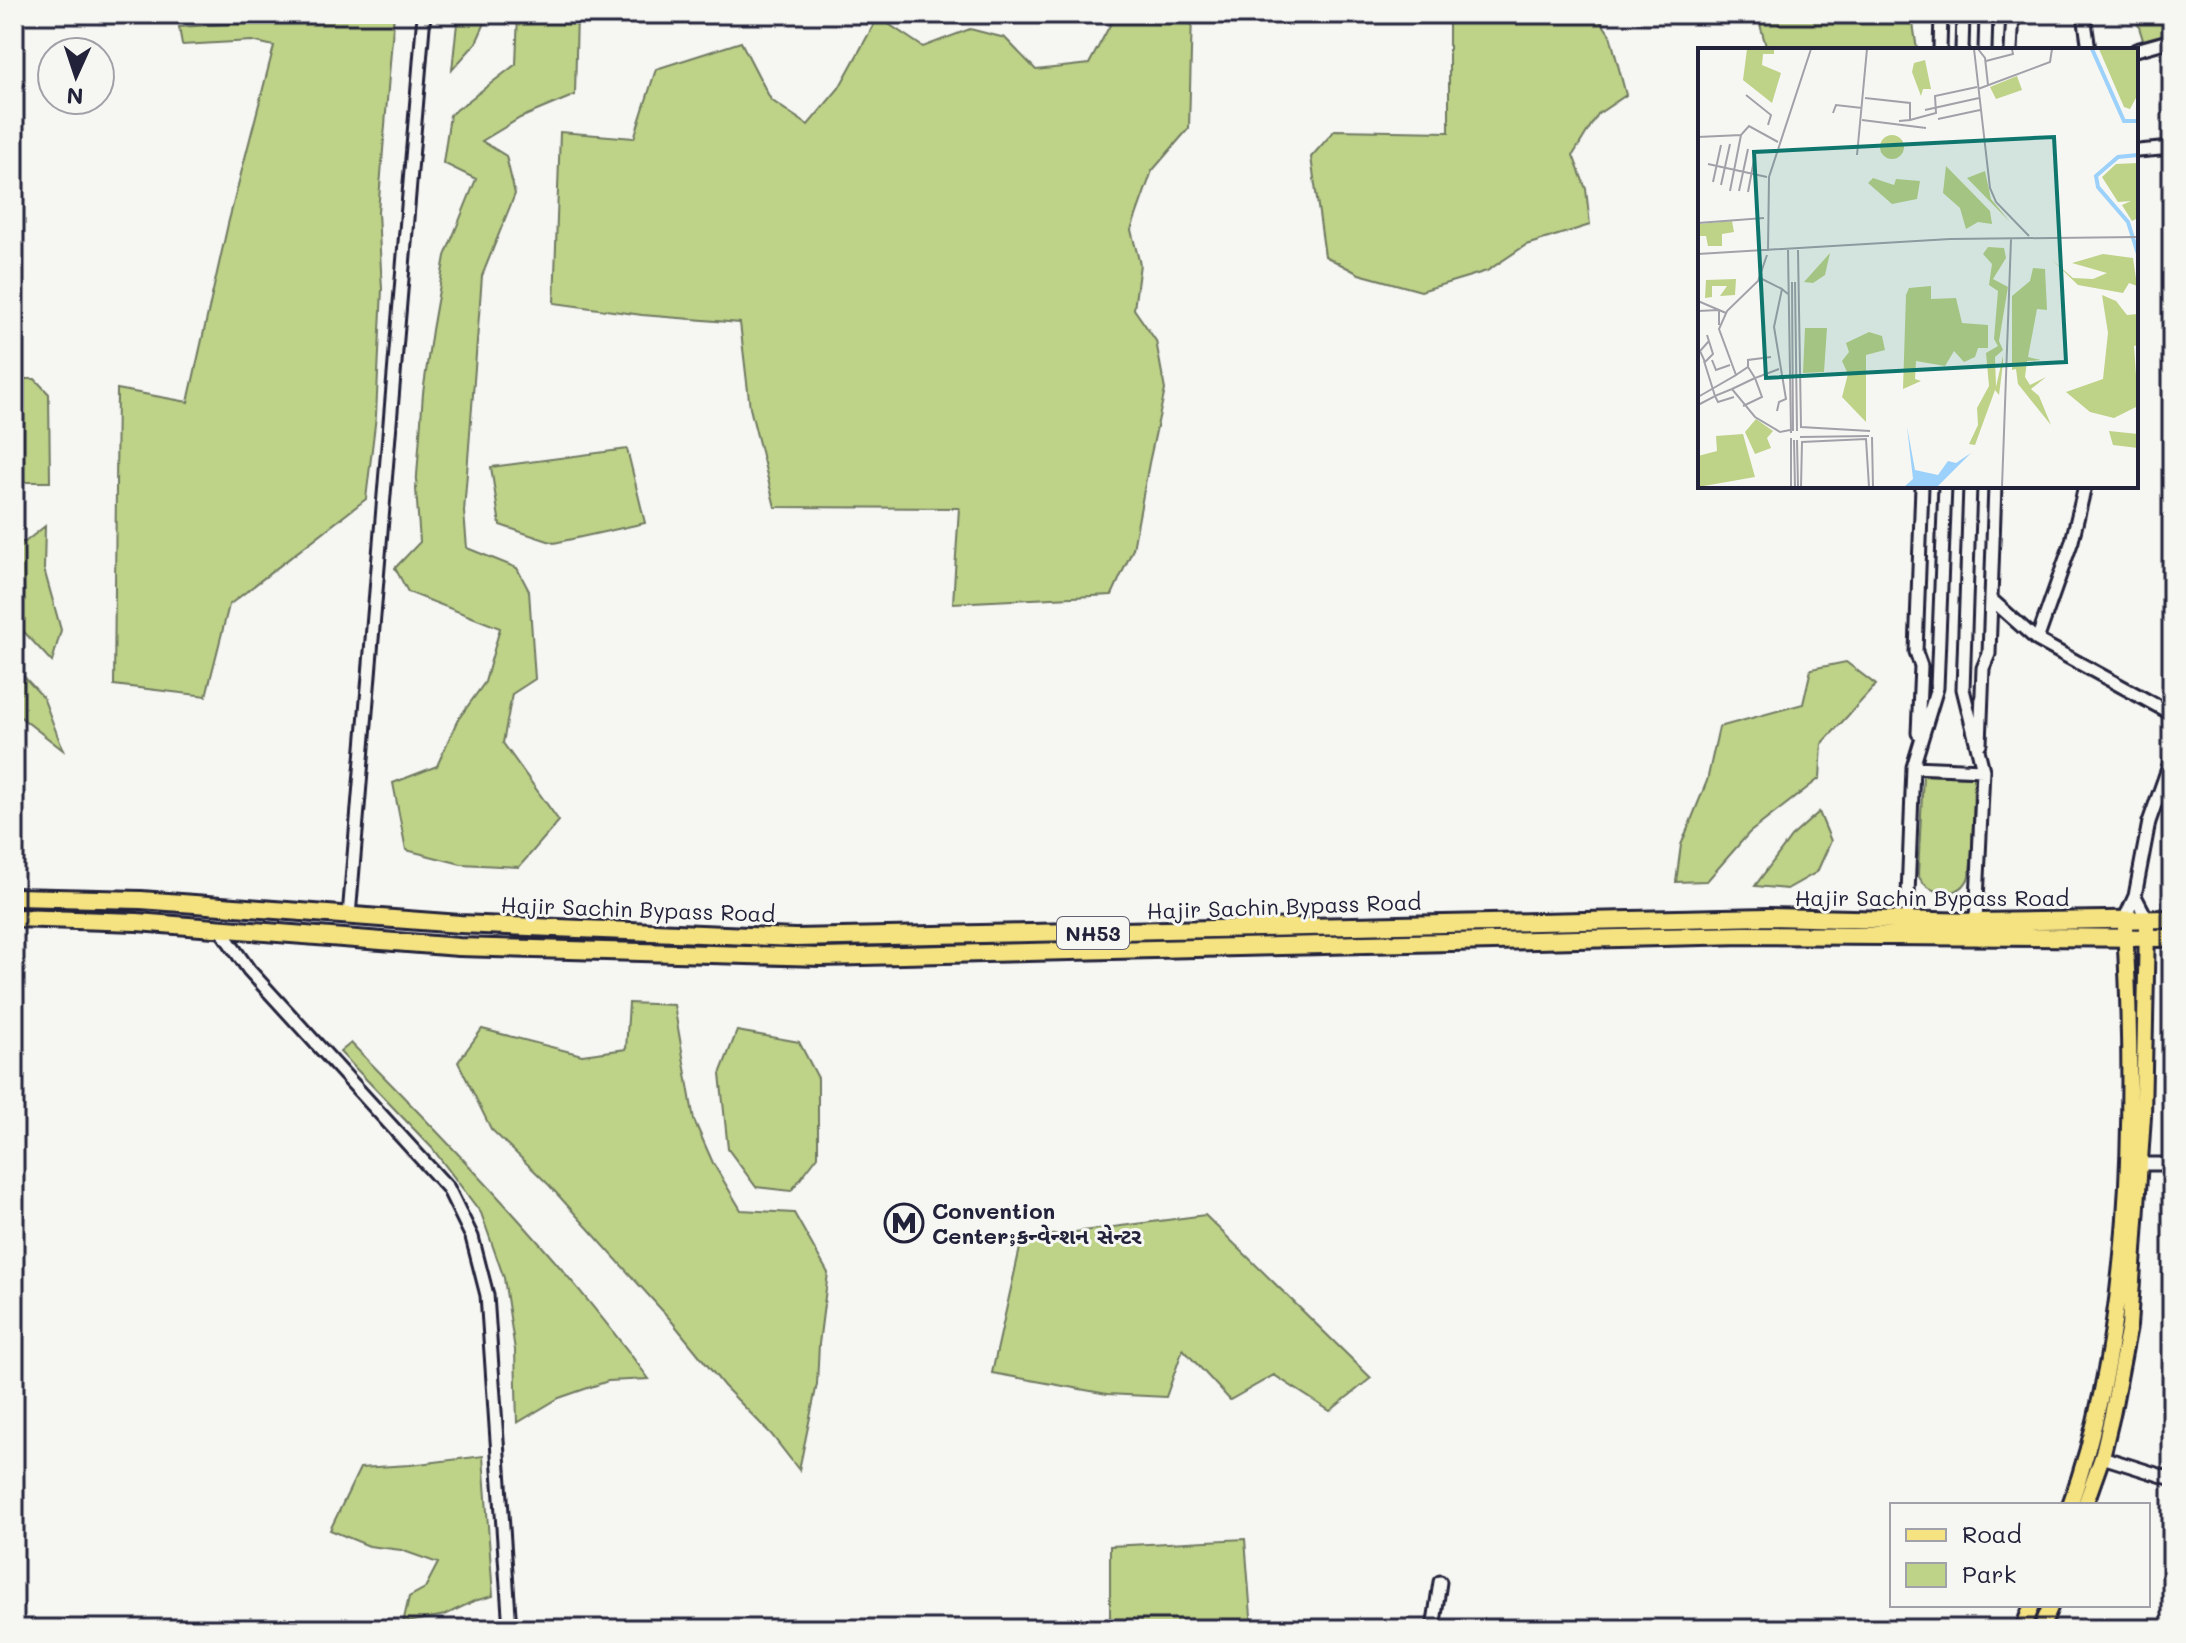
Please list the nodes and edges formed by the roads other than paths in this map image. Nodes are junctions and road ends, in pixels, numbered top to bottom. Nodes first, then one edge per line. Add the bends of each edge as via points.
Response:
1 (424, 14) edge
2 (1941, 14) edge
3 (1963, 14) edge
4 (1986, 14) edge
5 (2013, 14) edge
6 (2084, 14) edge
7 (2172, 40) edge
8 (1940, 48) edge
9 (1962, 48) edge
10 (1985, 48) edge
11 (2011, 48) edge
12 (2089, 48) edge
13 (2138, 49) edge
14 (2172, 148) edge
15 (2138, 151) dead end
16 (1922, 488) edge
17 (1945, 488) edge
18 (1970, 488) edge
19 (1995, 488) edge
20 (2085, 488) edge
21 (1992, 600) junction
22 (2037, 640) junction
23 (2172, 714) edge
24 (1917, 754) junction
25 (2172, 757) edge
26 (1981, 764) junction
27 (1913, 767) junction
28 (2135, 896) junction
29 (14, 897) edge
30 (349, 916) junction
31 (14, 918) edge
32 (2147, 919) junction
33 (2172, 919) edge
34 (1907, 920) junction
35 (2124, 920) junction
36 (1976, 922) junction
37 (220, 929) junction
38 (2125, 938) junction
39 (2147, 938) junction
40 (2172, 938) edge
41 (2140, 1164) junction
42 (2172, 1164) edge
43 (2102, 1457) junction
44 (2172, 1479) edge
45 (2071, 1503) edge
46 (2086, 1503) edge
47 (1440, 1582) dead end
48 (2031, 1607) edge
49 (2050, 1607) edge
50 (510, 1629) edge
51 (1433, 1629) edge
52 (2023, 1629) edge
53 (2041, 1629) edge

1 - 30 street
2 - 8 street
3 - 9 street
4 - 10 street
5 - 11 street
6 - 12 street
7 - 13 street
14 - 15 street
16 - 24 street
17 - 24 street via 1937,688
18 - 26 street via 1963,689
19 - 21 street
20 - 22 street
21 - 22 street
21 - 26 street via 1989,654 1983,668
22 - 23 street
24 - 27 street
25 - 28 street via 2149,822
26 - 27 street
26 - 36 street
27 - 34 street
28 - 32 street
28 - 35 street
29 - 30 highway, Hajir Sachin Bypass Road / NH53 via 141,900
30 - 34 highway, Hajir Sachin Bypass Road / NH53 via 795,938 1769,917
31 - 37 highway, NH53
32 - 33 highway, Hajir Sachin Bypass Road / NH53
32 - 35 highway, Hajir Sachin Bypass Road / NH53
32 - 39 main road
34 - 36 highway, Hajir Sachin Bypass Road / NH53
35 - 36 highway, Hajir Sachin Bypass Road / NH53
35 - 38 main road
37 - 38 highway, NH53 via 459,947 821,957 1744,935
37 - 50 street via 249,970 448,1188 472,1237 487,1295
38 - 39 highway, NH53
38 - 45 main road via 2125,1207 2106,1372
39 - 40 highway, NH53
39 - 41 main road
41 - 42 street
41 - 43 main road via 2129,1326
43 - 44 street
43 - 46 main road
47 - 51 street
48 - 52 main road
49 - 53 main road

